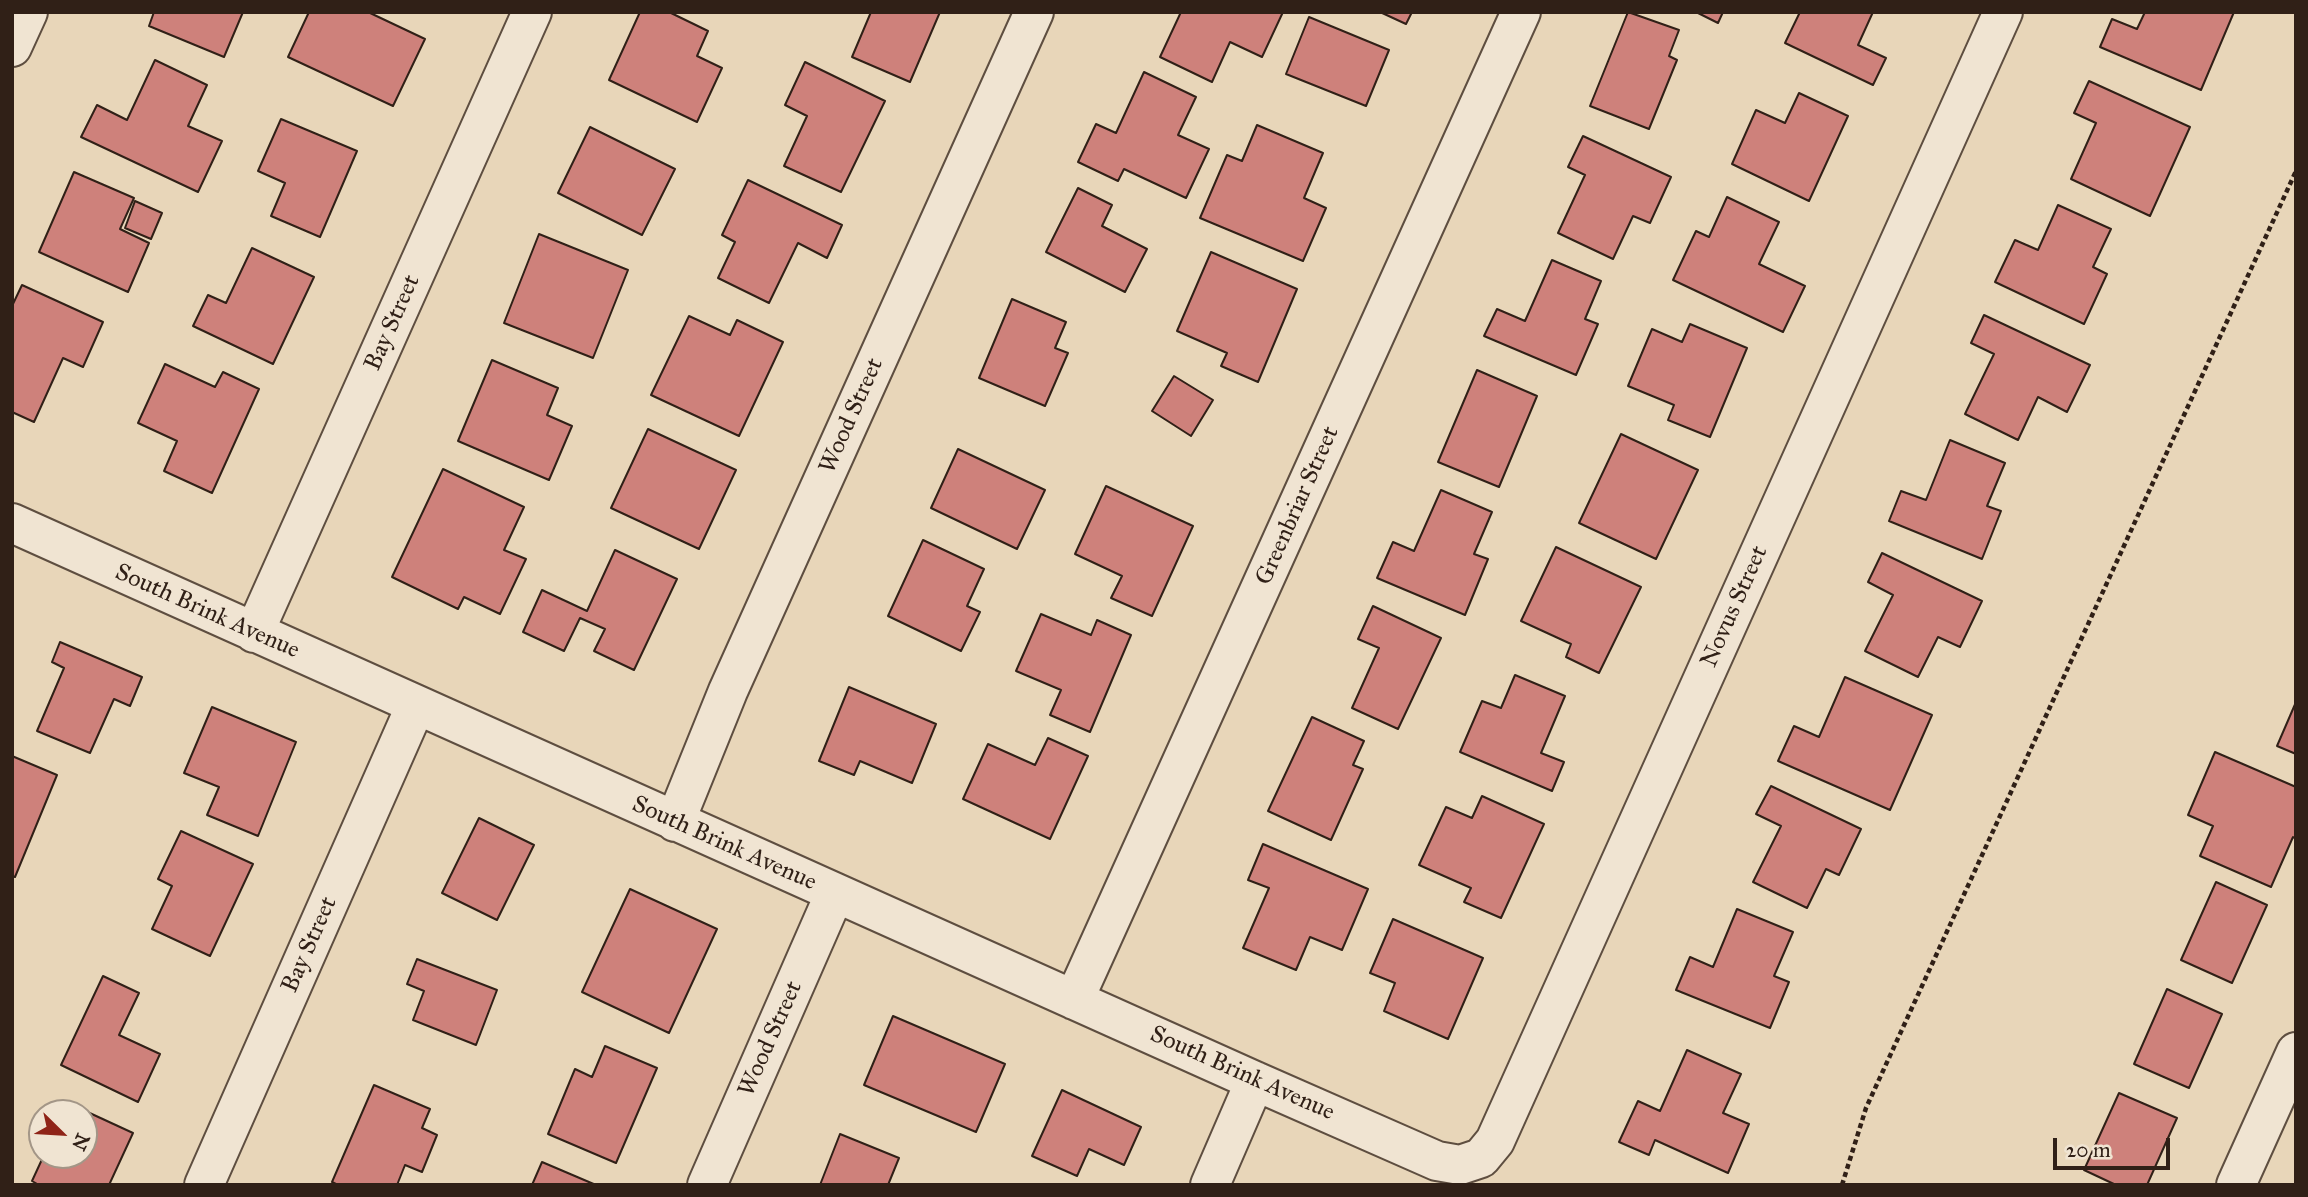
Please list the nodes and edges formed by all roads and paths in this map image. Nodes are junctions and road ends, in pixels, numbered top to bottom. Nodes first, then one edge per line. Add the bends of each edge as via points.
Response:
1 (28, 12) edge
2 (533, 12) edge
3 (1034, 12) edge
4 (1521, 12) edge
5 (2003, 12) edge
6 (12, 47) edge
7 (2296, 171) edge
8 (12, 523) edge
9 (254, 633) junction
10 (416, 705) junction
11 (675, 822) junction
12 (835, 893) junction
13 (1074, 1000) junction
14 (2296, 1052) edge
15 (1255, 1080) junction
16 (1437, 1161) joint
17 (204, 1185) edge
18 (707, 1185) edge
19 (1210, 1185) edge
20 (1842, 1185) edge
21 (2236, 1185) edge

1 - 6 street
2 - 9 street, Bay Street
3 - 11 street, Wood Street via 728,691
4 - 13 street, Greenbriar Street
5 - 16 street, Novus Street via 1495,1142 1481,1158 1460,1165
7 - 20 path via 1866,1108
8 - 9 street, South Brink Avenue
9 - 10 street, South Brink Avenue
10 - 11 street, South Brink Avenue
10 - 17 street, Bay Street
11 - 12 street, South Brink Avenue
12 - 13 street, South Brink Avenue
12 - 18 street, Wood Street
13 - 15 street, South Brink Avenue
14 - 21 street
15 - 16 street, South Brink Avenue
15 - 19 street

